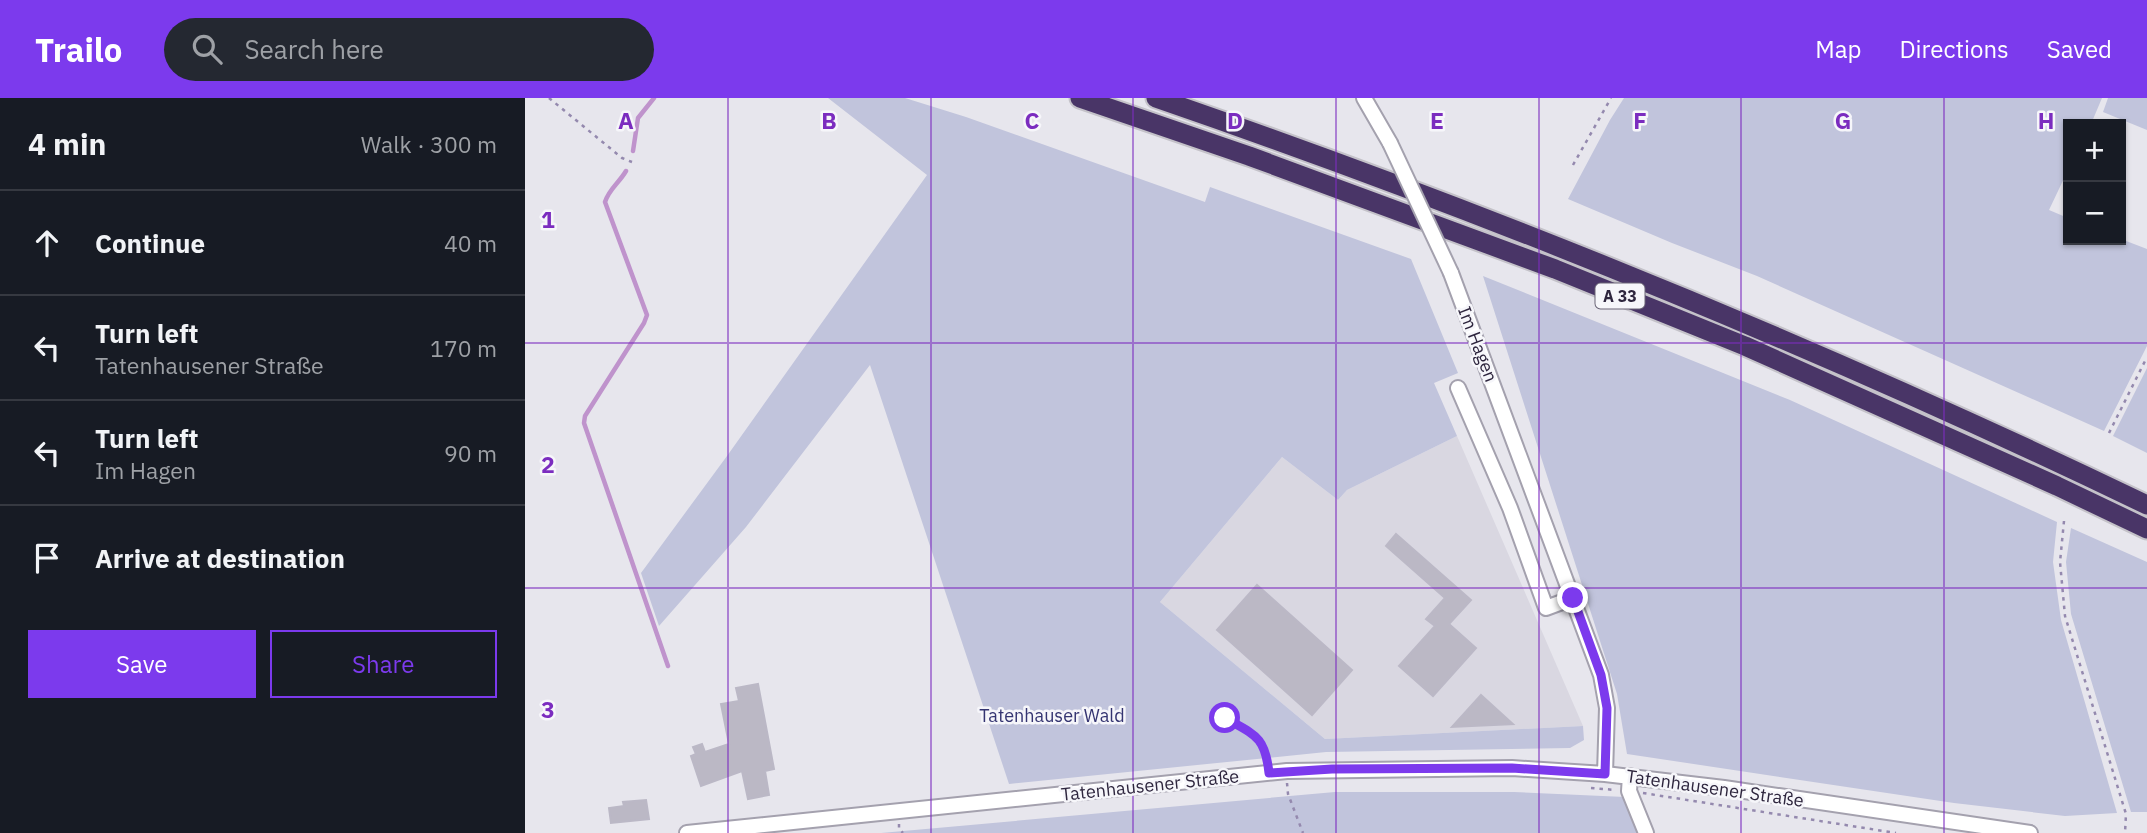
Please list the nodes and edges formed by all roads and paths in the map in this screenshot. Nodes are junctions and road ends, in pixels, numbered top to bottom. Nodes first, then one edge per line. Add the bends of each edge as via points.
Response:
1 (549, 98) edge
2 (1080, 98) edge
3 (1156, 98) edge
4 (1364, 98) edge
5 (1611, 98) edge
6 (632, 162) dead end
7 (1573, 166) dead end
8 (2147, 357) edge
9 (1458, 388) dead end
10 (2109, 433) dead end
11 (2147, 505) edge
12 (2064, 520) dead end
13 (2147, 529) edge
14 (1573, 598) junction
15 (1225, 718) dead end
16 (1269, 773) junction
17 (1605, 774) junction
18 (1629, 784) junction
19 (1587, 788) dead end
20 (1288, 794) dead end
21 (899, 829) dead end
22 (687, 833) edge
23 (903, 833) edge
24 (1303, 833) edge
25 (1646, 833) edge
26 (1896, 833) edge
27 (2030, 833) edge
28 (2125, 833) edge

1 - 6 path
2 - 13 highway, A 33 via 1567,274 1745,346
3 - 11 highway, A 33 via 1261,134 1662,290 1931,405
4 - 14 street, Im Hagen, bridge via 1451,274
5 - 7 path
8 - 10 path
9 - 14 street, Im Hagen via 1510,508 1546,608
12 - 28 path via 2060,562 2065,616 2126,814
14 - 17 street, Im Hagen via 1601,675 1607,708
15 - 16 path via 1263,744
16 - 17 street, Tatenhausener Straße via 1512,768
16 - 22 street, Tatenhausener Straße
17 - 18 street, Tatenhausener Straße
18 - 19 path
18 - 25 street
18 - 26 path
18 - 27 street, Tatenhausener Straße via 1724,788
20 - 24 path
21 - 23 path

